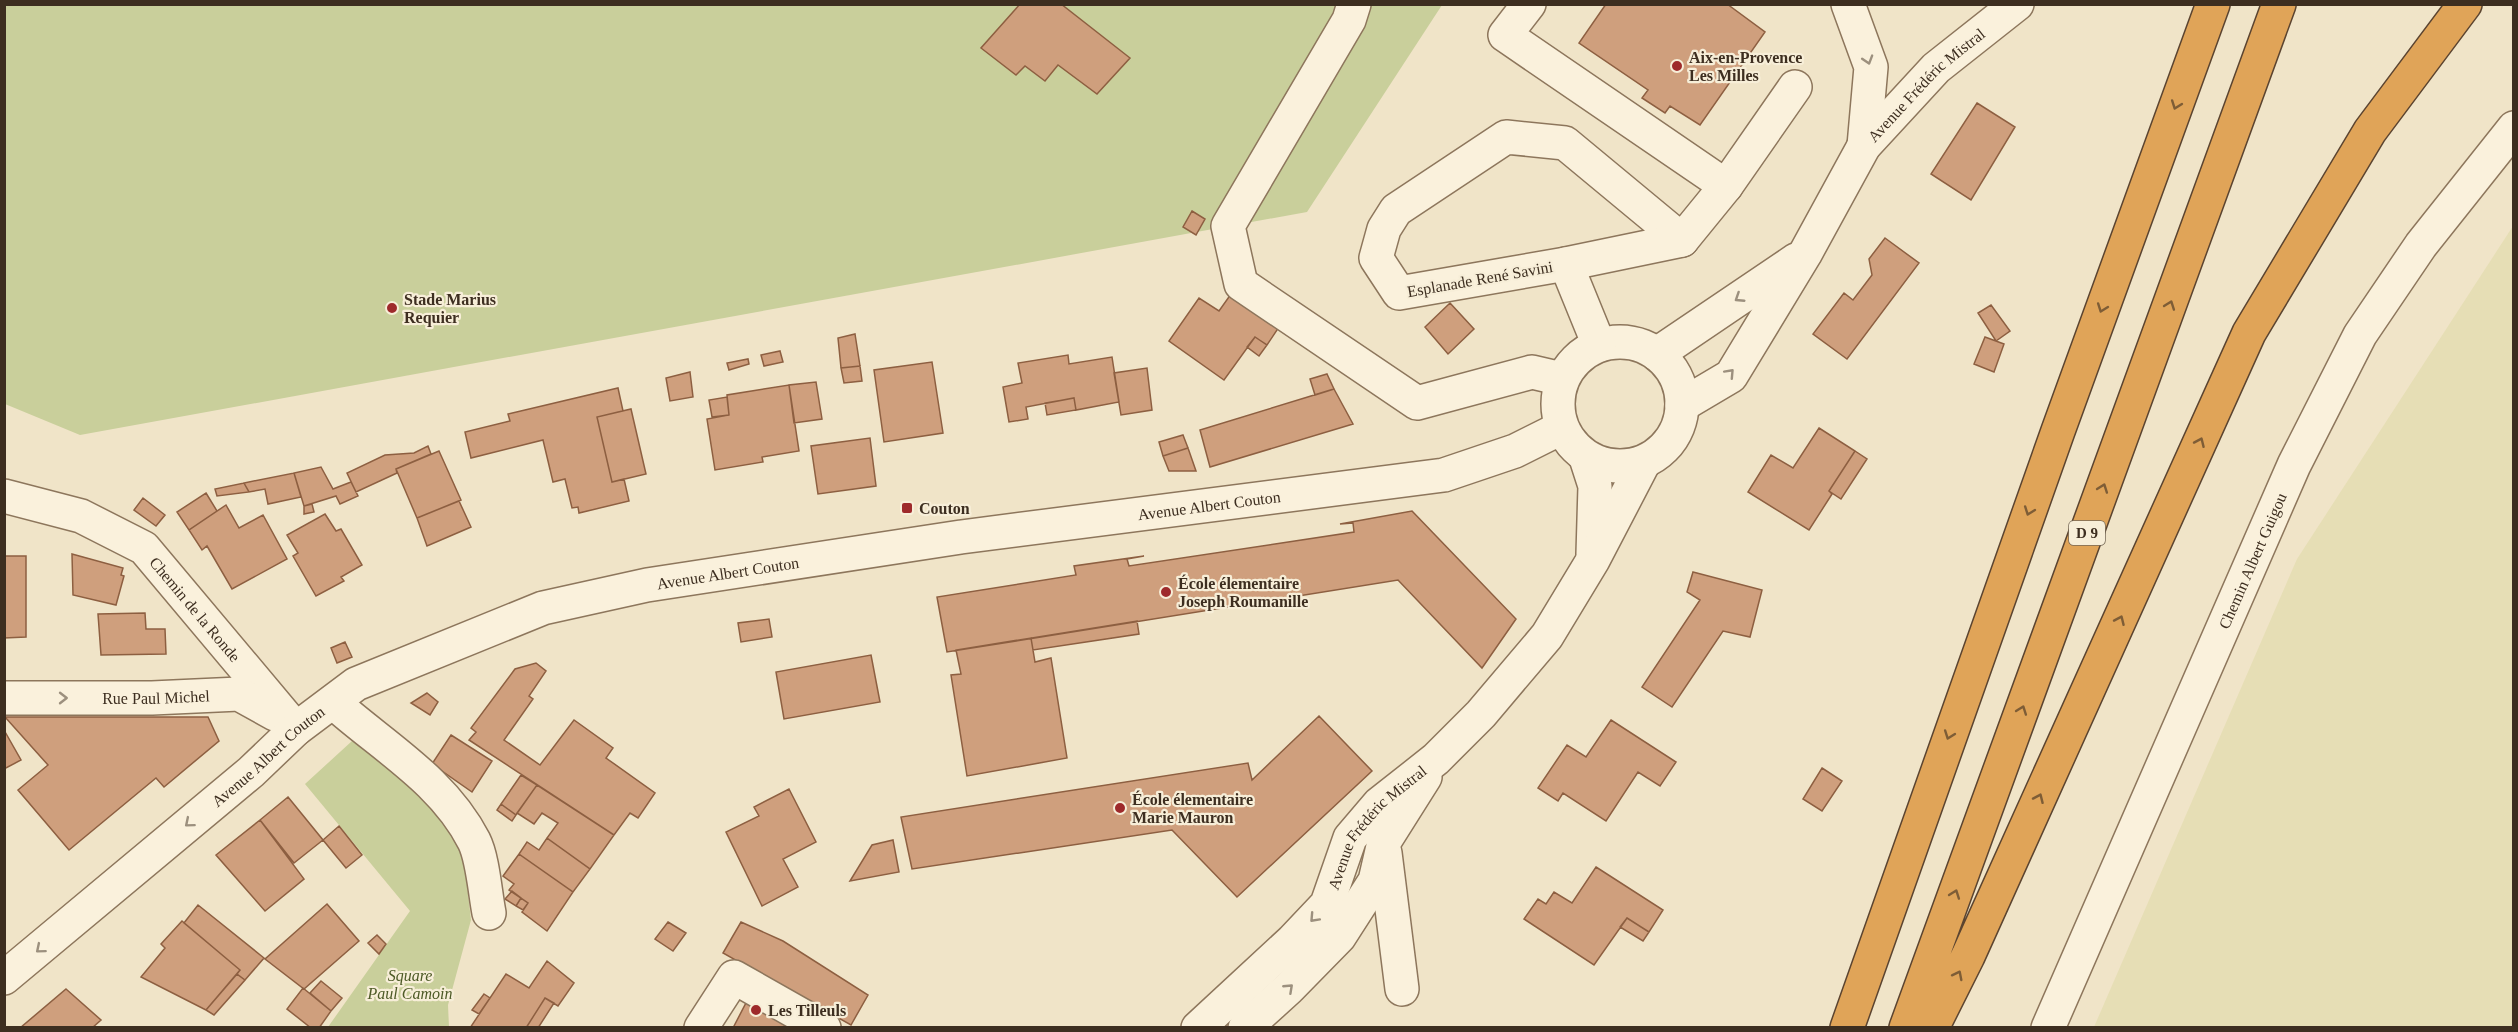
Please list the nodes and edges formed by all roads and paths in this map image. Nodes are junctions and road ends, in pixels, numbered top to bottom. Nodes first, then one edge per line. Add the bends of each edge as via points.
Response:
1 (1354, 4) edge
2 (1528, 4) edge
3 (1848, 4) edge
4 (2018, 4) edge
5 (2213, 4) edge
6 (2279, 4) edge
7 (2465, 4) edge
8 (1795, 87) dead end
9 (2514, 128) edge
10 (1864, 146) junction
11 (1726, 186) junction
12 (1682, 240) junction
13 (1805, 254) junction
14 (1566, 264) junction
15 (1599, 345) junction
16 (1657, 354) junction
17 (1562, 379) junction
18 (1682, 405) junction
19 (1561, 428) junction
20 (1586, 458) junction
21 (1644, 462) junction
22 (4, 496) edge
23 (1593, 560) junction
24 (4, 698) edge
25 (333, 702) junction
26 (296, 729) junction
27 (1436, 759) junction
28 (1384, 842) junction
29 (489, 914) dead end
30 (4, 978) edge
31 (1402, 988) dead end
32 (701, 1028) edge
33 (824, 1028) edge
34 (1198, 1028) edge
35 (1245, 1028) edge
36 (1846, 1028) edge
37 (1906, 1028) edge
38 (1932, 1028) edge
39 (2048, 1028) edge

1 - 17 street via 1349,20 1228,226 1241,284 1417,403 1532,372
2 - 11 street via 1505,35
3 -> 10 street, Avenue Frédéric Mistral via 1871,67
4 - 10 street, Avenue Frédéric Mistral via 1936,68
5 -> 36 highway
37 -> 6 highway, D 9
38 -> 7 highway via 1968,957 2250,333 2370,131
8 - 11 street
9 - 39 street, Chemin Albert Guigou via 2421,245 2360,335 2294,465
10 - 13 street, Avenue Frédéric Mistral
11 - 12 street
12 - 14 street, Esplanade René Savini
12 - 14 street, Esplanade René Savini via 1565,143 1506,137 1396,210 1384,229 1376,258 1399,293
13 -> 16 street, Avenue Frédéric Mistral
18 -> 13 street, Avenue Frédéric Mistral via 1731,376
14 - 15 street, Esplanade René Savini
15 - 16 street via 1639,345
15 - 17 street via 1578,358
16 - 18 street via 1671,368 1680,386
17 - 19 street via 1557,395
18 - 21 street via 1672,439 1660,453
19 - 20 street via 1571,445
19 - 25 street, Avenue Albert Couton via 1515,451 1444,475 961,537 647,585 543,608 356,684
20 - 21 street via 1605,466 1625,467
20 - 23 street via 1594,486
21 - 23 street, Avenue Frédéric Mistral
22 - 26 street, Chemin de la Ronde via 81,516 144,548
23 - 27 street, Avenue Frédéric Mistral via 1547,636 1481,714
24 -> 26 street, Rue Paul Michel via 239,694
25 - 26 street, Avenue Albert Couton
25 - 29 street via 417,770 448,801 475,843
26 -> 30 street, Avenue Albert Couton via 251,772
27 - 28 street, Avenue Frédéric Mistral
27 -> 34 street, Avenue Frédéric Mistral via 1379,804 1350,837 1327,904
28 - 31 street
35 -> 28 street, Avenue Frédéric Mistral via 1339,937 1375,880
32 - 33 street via 734,977

